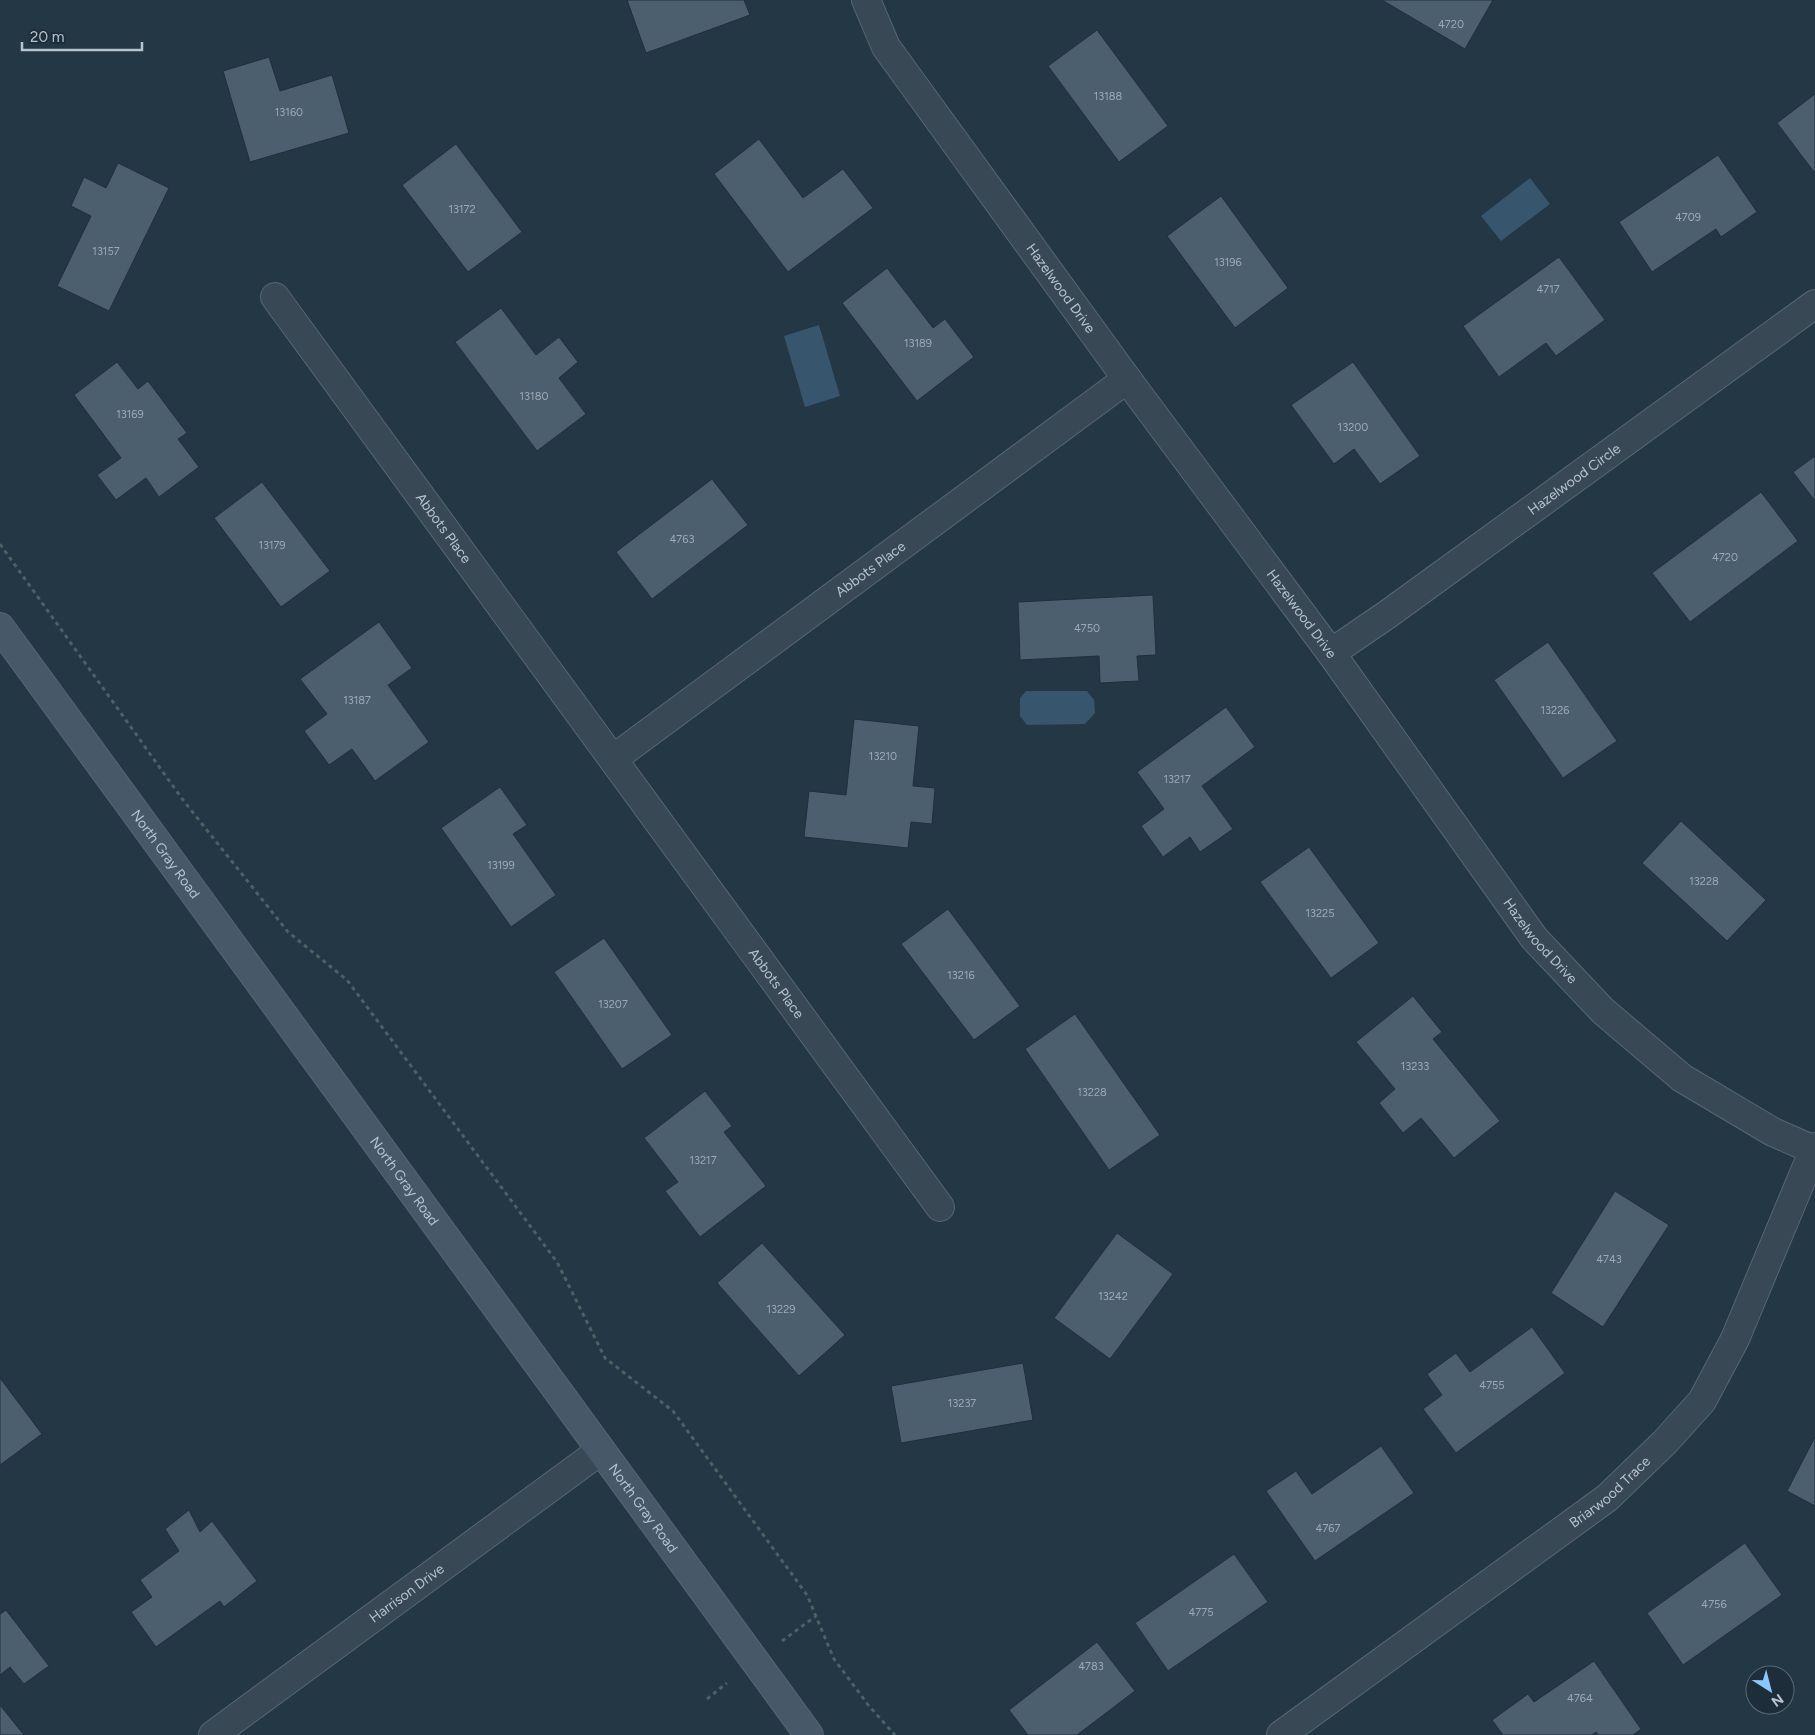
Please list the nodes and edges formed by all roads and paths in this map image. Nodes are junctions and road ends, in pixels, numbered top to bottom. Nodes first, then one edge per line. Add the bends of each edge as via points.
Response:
1 (866, 0) edge
2 (275, 297) dead end
3 (1815, 304) edge
4 (1127, 380) junction
5 (0, 544) edge
6 (0, 627) edge
7 (1331, 653) junction
8 (613, 759) junction
9 (1814, 1149) edge
10 (940, 1207) dead end
11 (600, 1451) junction
12 (816, 1616) junction
13 (778, 1644) dead end
14 (730, 1681) dead end
15 (707, 1699) dead end
16 (213, 1735) edge
17 (809, 1735) edge
18 (895, 1735) edge
19 (1281, 1735) edge

1 - 4 street, Hazelwood Drive via 886,47
2 - 8 street, Abbots Place
3 - 7 street, Hazelwood Circle
4 - 7 street, Hazelwood Drive
4 - 8 street, Abbots Place
5 - 12 path via 189,808 288,932 347,980 557,1262 605,1358 673,1411 807,1596
6 - 11 street, North Gray Road
7 - 9 street, Hazelwood Drive via 1534,938 1603,1012 1682,1078 1773,1132
8 - 10 street, Abbots Place
9 - 19 street, Briarwood Trace via 1736,1339 1702,1402 1607,1498
11 - 16 street, Harrison Drive
11 - 17 street, North Gray Road
12 - 13 path
12 - 18 path via 834,1659
14 - 15 path

